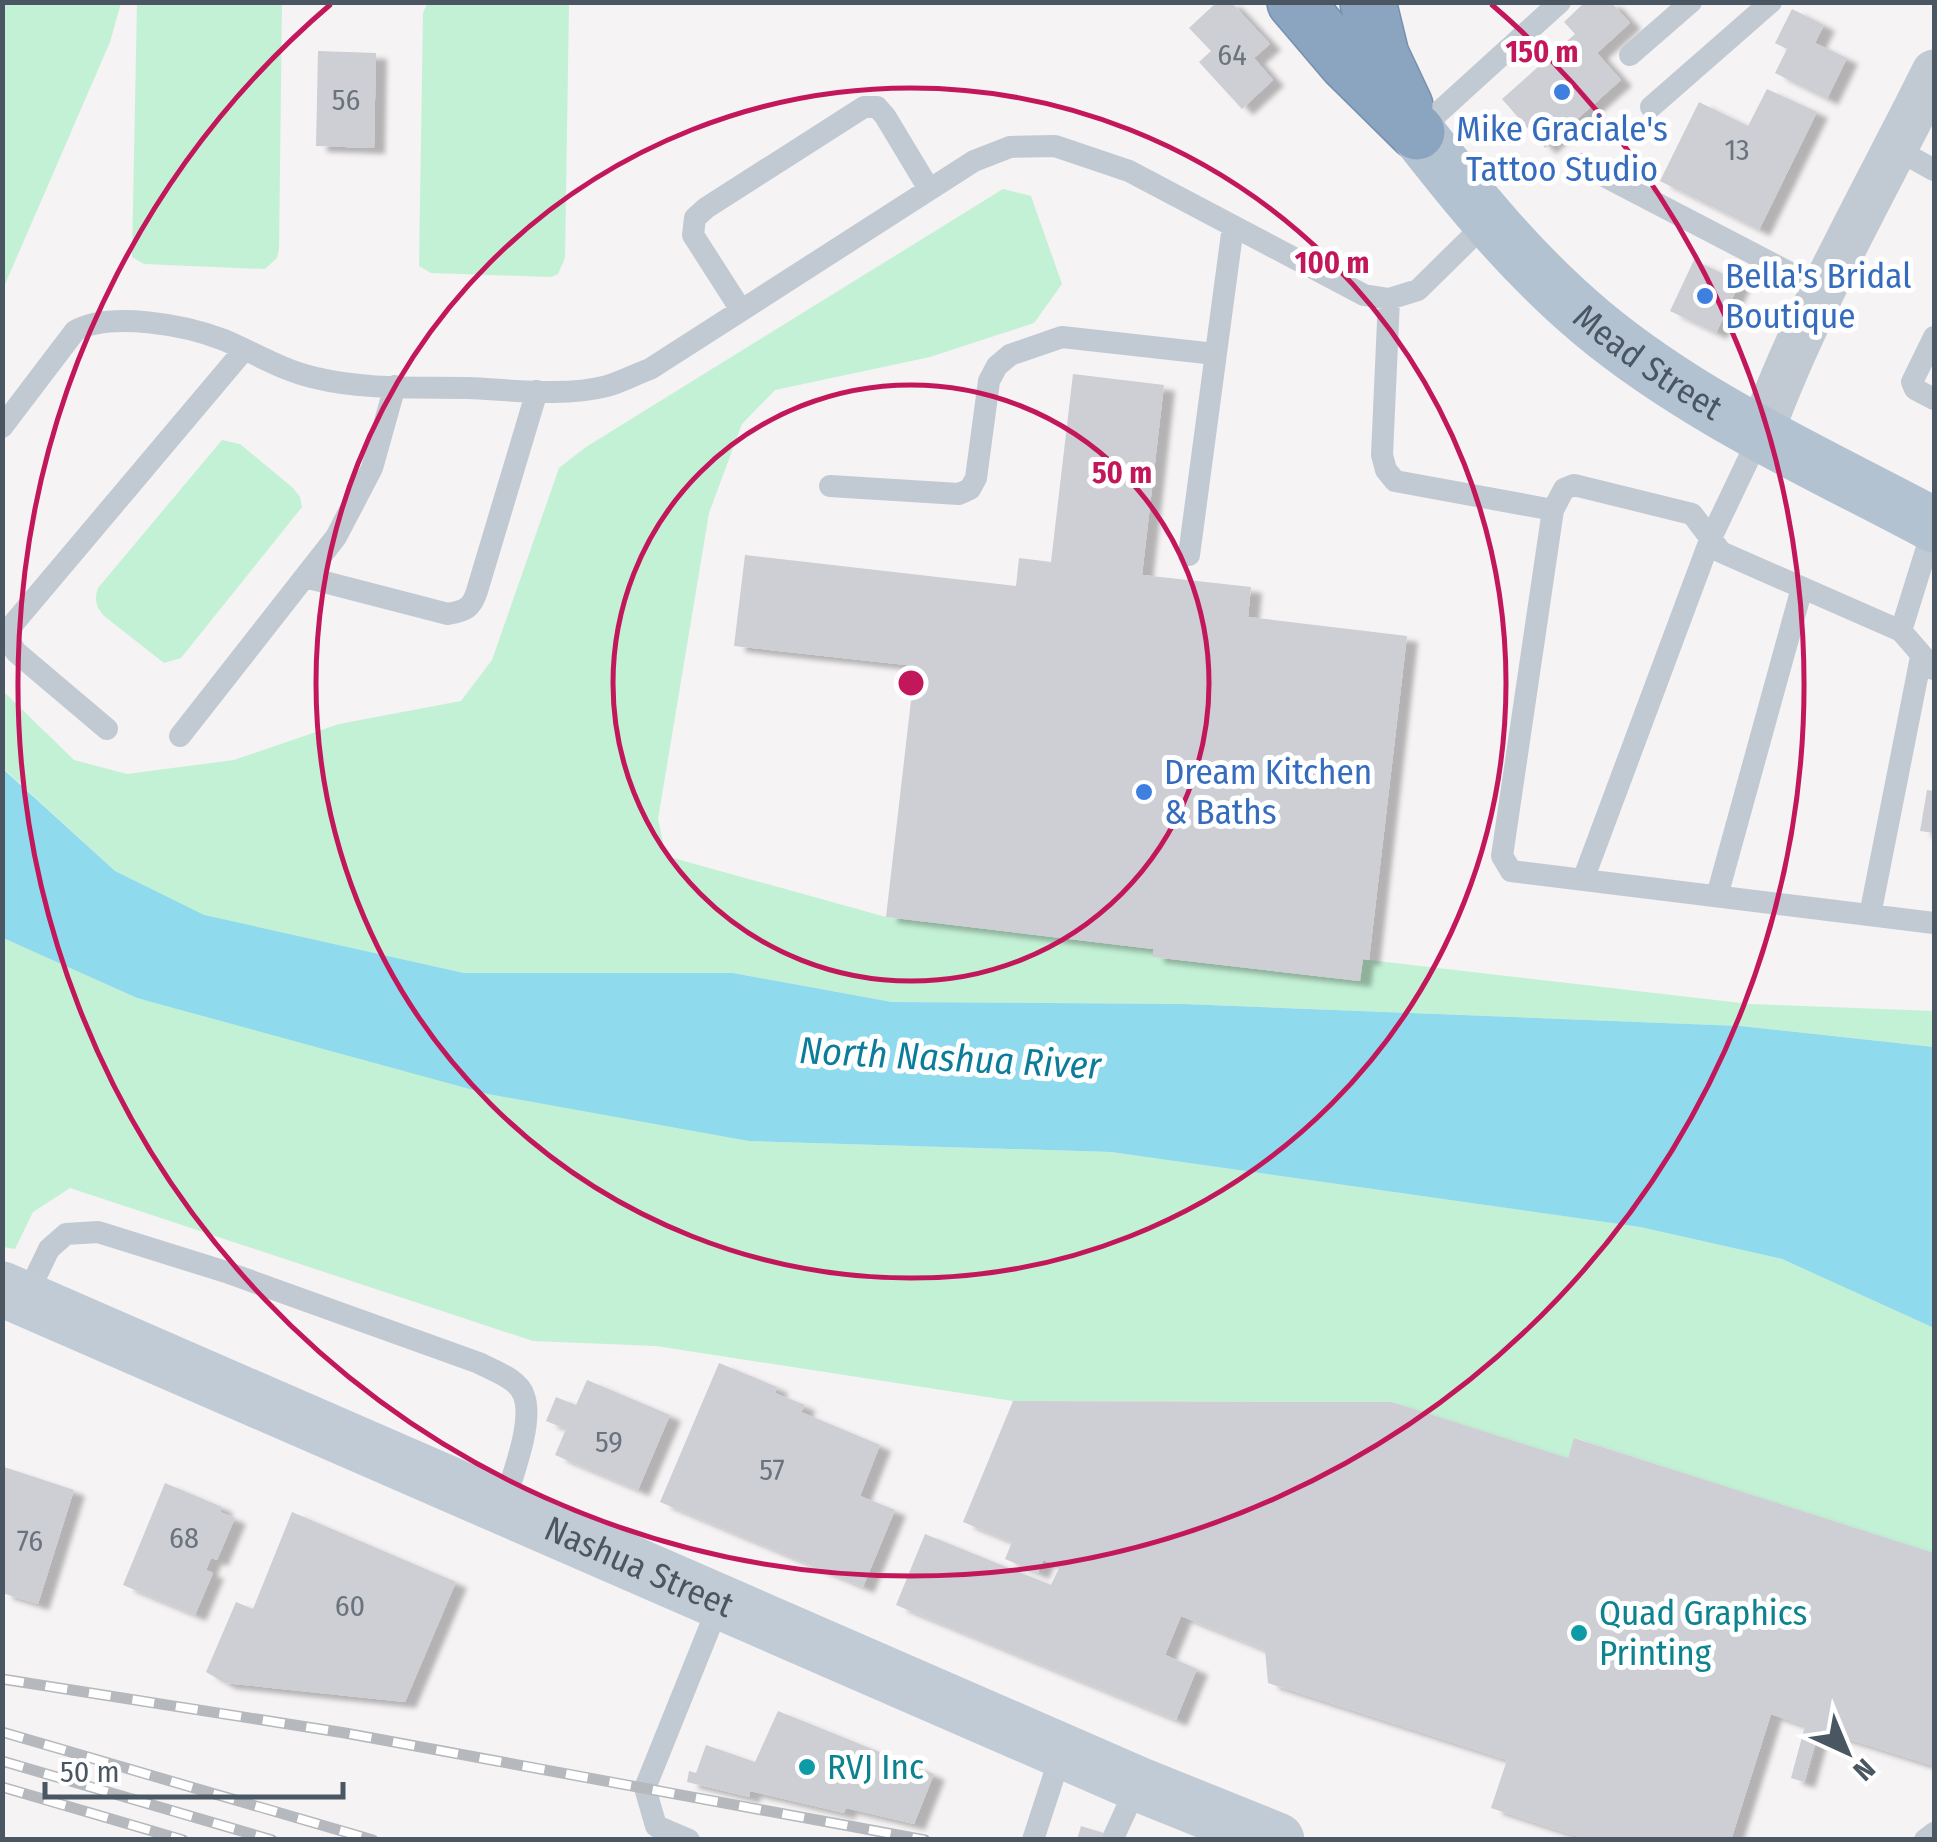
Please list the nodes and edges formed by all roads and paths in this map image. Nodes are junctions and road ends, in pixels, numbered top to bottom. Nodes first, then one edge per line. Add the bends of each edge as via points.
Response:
1 (1295, 2) edge
2 (1368, 2) edge
3 (1560, 2) edge
4 (1772, 2) edge
5 (1681, 6) edge
6 (1630, 55) dead end
7 (1934, 72) edge
8 (1650, 107) dead end
9 (1417, 132) junction
10 (1915, 159) edge
11 (1581, 164) dead end
12 (929, 189) junction
13 (1488, 221) junction
14 (1233, 226) junction
15 (1825, 291) junction
16 (1389, 299) junction
17 (740, 310) junction
18 (1934, 337) edge
19 (244, 350) junction
20 (1215, 354) junction
21 (395, 386) junction
22 (537, 391) junction
23 (1934, 399) edge
24 (2, 427) edge
25 (1760, 433) junction
26 (830, 486) dead end
27 (1553, 510) junction
28 (1934, 525) edge
29 (1710, 540) junction
30 (1189, 555) dead end
31 (305, 576) junction
32 (1802, 588) junction
33 (1901, 631) junction
34 (1928, 663) edge
35 (107, 728) dead end
36 (180, 736) dead end
37 (1583, 880) junction
38 (1718, 896) junction
39 (1870, 915) junction
40 (1934, 923) edge
41 (14, 1294) edge
42 (503, 1507) junction
43 (720, 1602) junction
44 (1062, 1751) junction
45 (1138, 1784) junction
46 (1934, 1832) edge
47 (1114, 1836) dead end
48 (1277, 1839) edge
49 (689, 1840) edge
50 (1032, 1840) edge
51 (1924, 1840) edge

1 - 9 highway
2 - 9 highway via 1381,56
3 - 9 lane
4 - 8 lane
5 - 6 lane
7 - 10 street
9 - 13 main road, Mead Street
10 - 15 street
11 - 15 lane
12 - 14 lane via 1010,148 1056,146 1129,172
12 - 17 lane
12 - 17 lane via 886,116 877,107 864,108 706,208 694,218 694,236
13 - 16 lane via 1418,290
13 - 25 main road, Mead Street via 1594,325 1686,391
14 - 16 lane via 1364,295
14 - 20 lane
15 - 25 street
16 - 27 lane via 1382,455 1395,482
17 - 22 lane via 620,381
18 - 23 lane via 1912,382
19 - 21 lane via 314,378
19 - 24 lane via 174,327 89,323 75,331
19 - 35 lane via 8,630 16,652
20 - 26 lane via 1062,338 1029,346 997,366 988,382 970,489 959,494
20 - 30 lane
21 - 22 lane
21 - 31 lane via 358,498
22 - 31 lane via 478,591 465,610 448,614
25 - 28 main road, Mead Street
25 - 29 lane
27 - 29 lane via 1564,488 1574,485 1692,514
27 - 37 lane via 1502,856 1511,871
28 - 33 lane
29 - 32 lane via 1721,552
29 - 37 lane
31 - 36 lane
32 - 33 lane
32 - 38 lane
33 - 34 lane
34 - 39 lane
37 - 38 lane
38 - 39 lane
39 - 40 lane
41 - 42 main road, Nashua Street
41 - 42 lane via 49,1248 84,1230 226,1272 480,1363 524,1394 527,1421
42 - 43 main road, Nashua Street
43 - 44 main road, Nashua Street
43 - 49 lane via 645,1788 656,1826
44 - 45 main road, Nashua Street
44 - 50 lane
45 - 47 lane
45 - 48 main road, Nashua Street
46 - 51 lane

